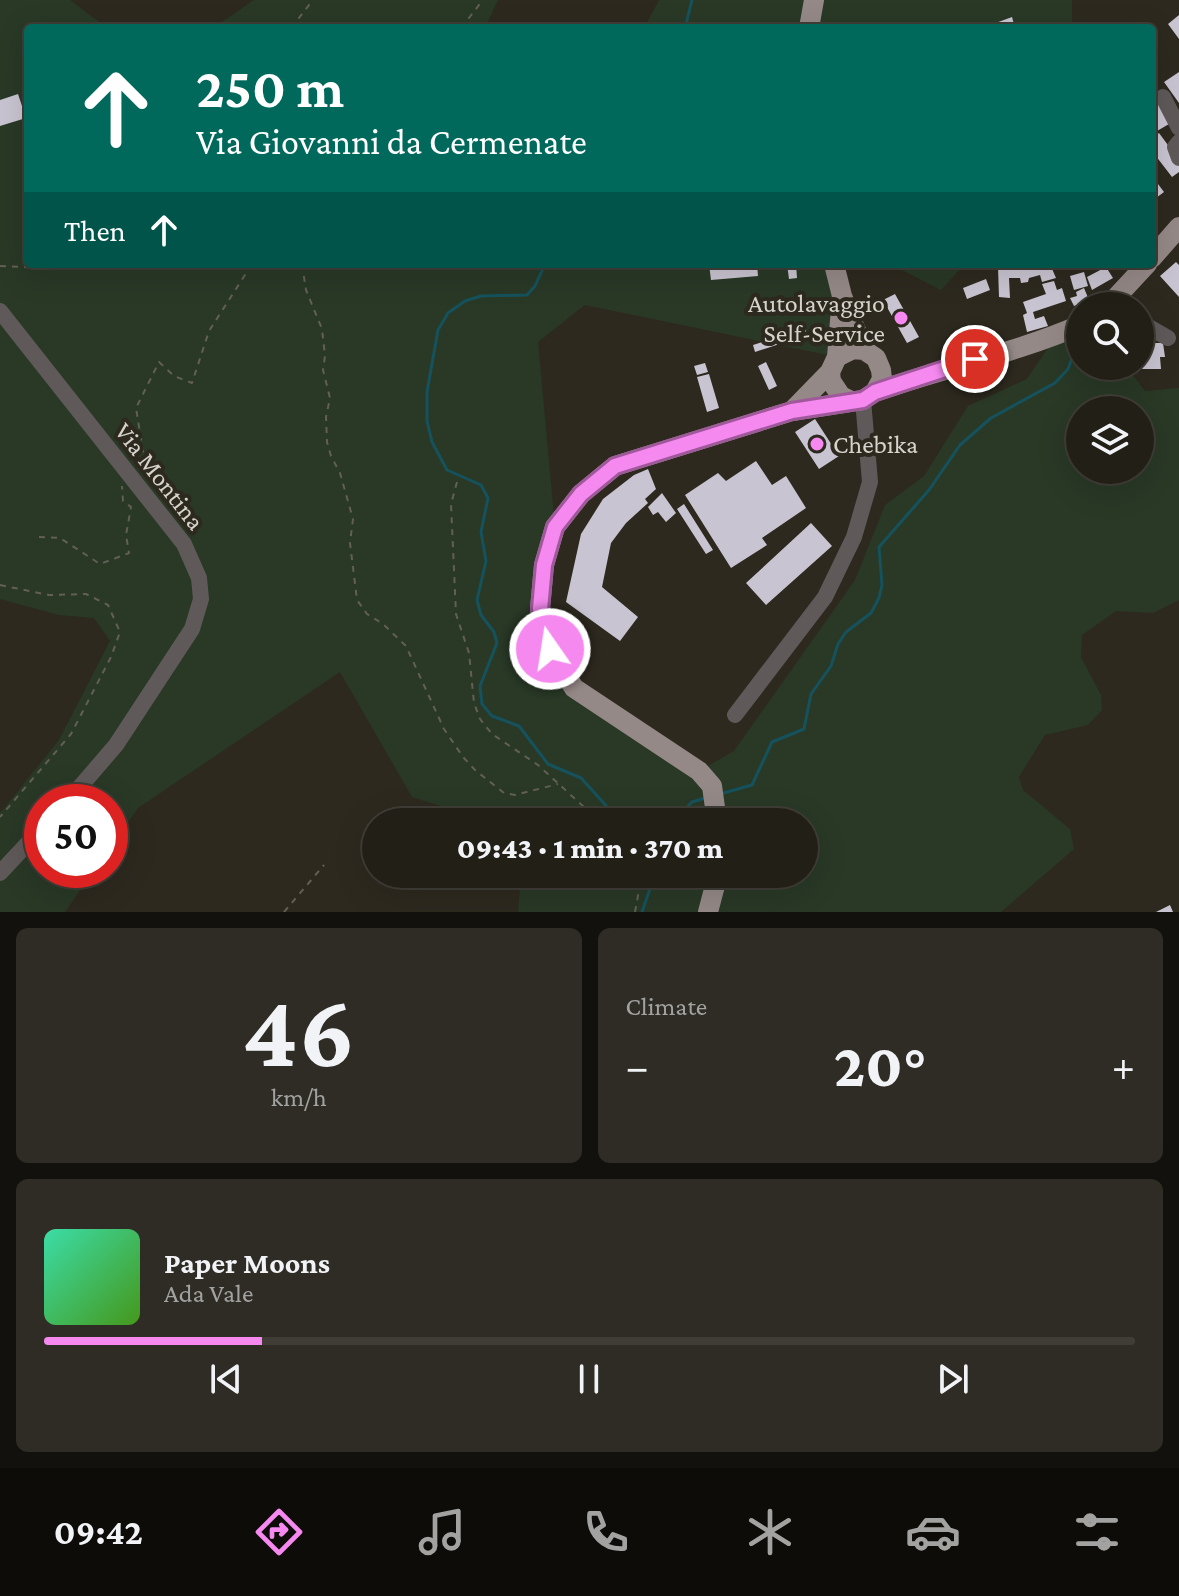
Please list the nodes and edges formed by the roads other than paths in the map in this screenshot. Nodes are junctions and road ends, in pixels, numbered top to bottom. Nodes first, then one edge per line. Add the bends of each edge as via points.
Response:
1 (814, 0) edge
2 (810, 24) edge
3 (1163, 97) dead end
4 (1179, 128) edge
5 (1179, 142) edge
6 (1179, 158) edge
7 (1167, 235) edge
8 (1156, 252) edge
9 (835, 268) edge
10 (1144, 268) edge
11 (1125, 292) edge
12 (842, 296) junction
13 (0, 311) edge
14 (1154, 330) edge
15 (1066, 331) edge
16 (1168, 338) dead end
17 (872, 357) junction
18 (834, 364) junction
19 (920, 376) junction
20 (863, 398) junction
21 (792, 411) junction
22 (735, 715) dead end
23 (82, 784) edge
24 (715, 808) edge
25 (24, 847) edge
26 (0, 873) edge
27 (714, 888) edge
28 (708, 912) edge

1 - 2 main road
3 - 4 street
5 - 6 street
7 - 8 main road
9 - 12 main road
10 - 11 main road
12 - 17 main road
12 - 18 main road
13 - 23 street, Via Montina via 139,477 184,544 199,578 201,599 192,629 116,745
14 - 16 street
15 - 19 main road
17 - 18 main road via 853,349
17 - 19 main road
17 - 20 main road via 882,379
18 - 20 main road via 833,387 841,396
18 - 21 main road
19 - 20 main road
20 - 21 main road
20 - 22 street via 870,482 854,537 825,597
21 - 24 main road via 615,466 581,494 555,527 544,565 540,609 550,649 574,688 699,771 712,786
25 - 26 street
27 - 28 main road

